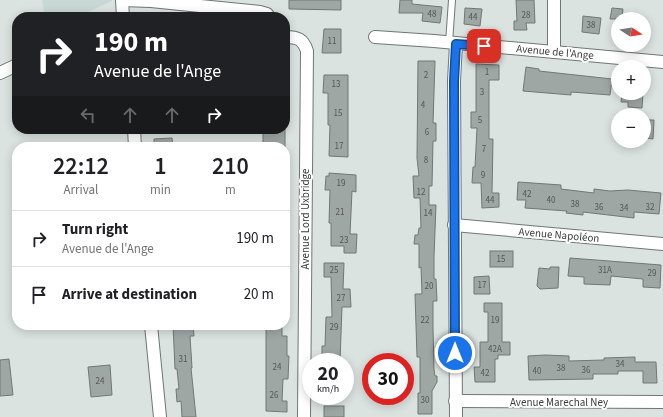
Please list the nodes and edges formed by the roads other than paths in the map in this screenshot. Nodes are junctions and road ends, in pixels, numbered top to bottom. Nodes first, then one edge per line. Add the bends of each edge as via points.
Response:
1 (122, 0) edge
2 (452, 0) edge
3 (554, 0) edge
4 (123, 12) edge
5 (260, 12) edge
6 (290, 37) edge
7 (375, 37) dead end
8 (452, 43) junction
9 (554, 52) junction
10 (663, 62) edge
11 (12, 67) edge
12 (0, 73) edge
13 (454, 226) junction
14 (663, 244) edge
15 (152, 330) edge
16 (455, 401) junction
17 (663, 402) edge
18 (160, 417) edge
19 (304, 417) edge
20 (456, 417) edge

1 - 4 street
1 - 5 street
2 - 8 lane
3 - 9 street
6 - 19 street, Avenue Lord Uxbridge via 305,44 307,51
7 - 8 street, Avenue de l'Ange
8 - 9 street, Avenue de l'Ange
8 - 13 street
9 - 10 street, Avenue de l'Ange
11 - 12 street
13 - 14 street, Avenue Napoléon
13 - 16 street
15 - 18 street
16 - 17 street, Avenue Marechal Ney
16 - 20 street

